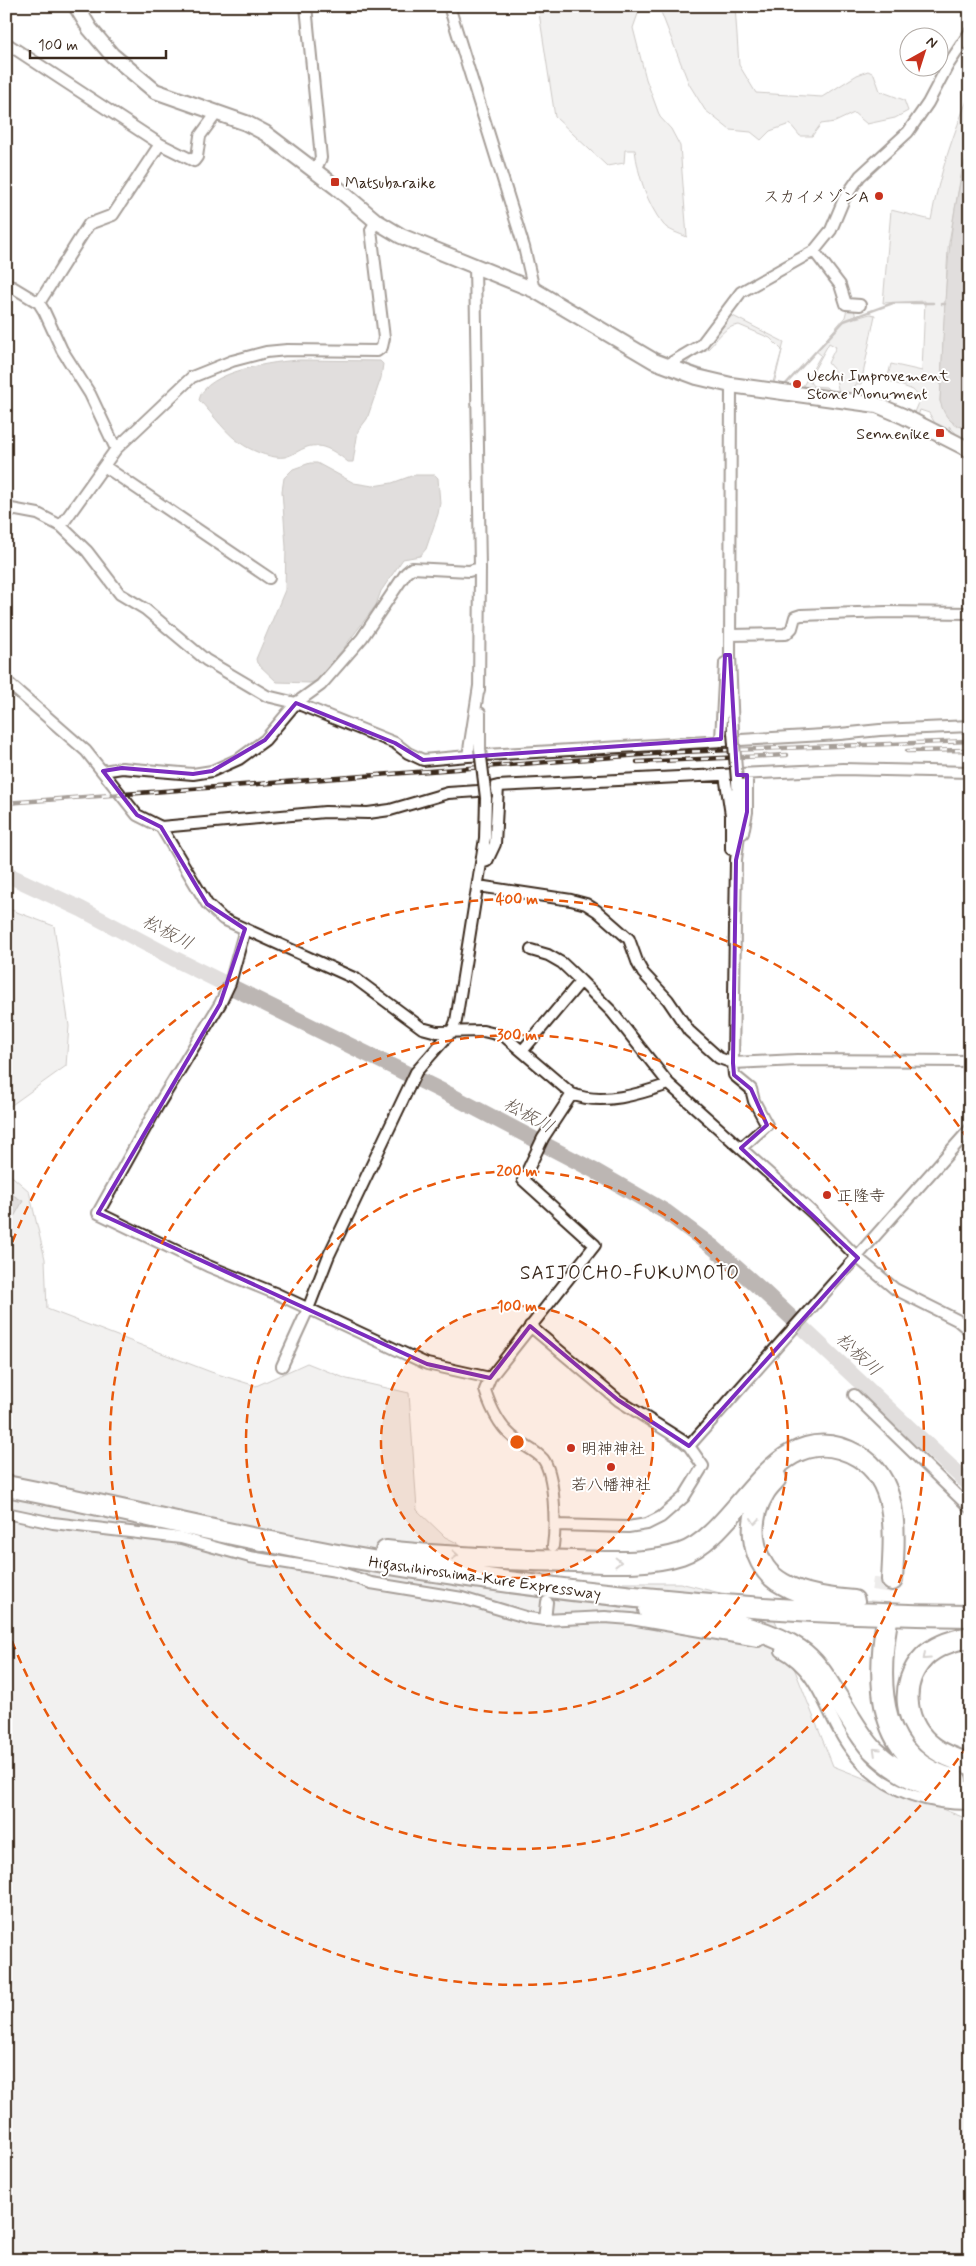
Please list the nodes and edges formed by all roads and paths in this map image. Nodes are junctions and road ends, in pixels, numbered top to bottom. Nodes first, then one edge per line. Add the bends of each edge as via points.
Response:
1 (76, 6) edge
2 (306, 6) edge
3 (448, 6) edge
4 (970, 32) edge
5 (6, 44) edge
6 (216, 114) junction
7 (160, 144) junction
8 (315, 171) junction
9 (376, 221) junction
10 (814, 251) junction
11 (475, 265) junction
12 (6, 282) edge
13 (534, 290) junction
14 (39, 303) junction
15 (860, 306) dead end
16 (666, 365) junction
17 (732, 385) junction
18 (116, 449) junction
19 (970, 450) edge
20 (104, 466) junction
21 (6, 508) edge
22 (61, 526) junction
23 (480, 568) junction
24 (269, 578) dead end
25 (970, 613) edge
26 (731, 635) junction
27 (730, 655) junction
28 (6, 681) edge
29 (479, 686) junction
30 (18, 691) junction
31 (6, 692) edge
32 (296, 703) junction
33 (970, 726) edge
34 (721, 739) junction
35 (468, 756) junction
36 (104, 771) junction
37 (970, 772) edge
38 (747, 775) junction
39 (725, 776) junction
40 (498, 786) junction
41 (161, 827) junction
42 (736, 860) junction
43 (481, 863) junction
44 (478, 886) junction
45 (245, 929) junction
46 (531, 950) dead end
47 (581, 981) junction
48 (452, 1031) junction
49 (437, 1032) junction
50 (439, 1044) junction
51 (522, 1050) junction
52 (970, 1061) edge
53 (733, 1063) junction
54 (669, 1084) junction
55 (572, 1094) junction
56 (970, 1129) edge
57 (741, 1148) junction
58 (858, 1258) junction
59 (308, 1309) junction
60 (530, 1326) junction
61 (970, 1330) edge
62 (282, 1366) dead end
63 (490, 1378) junction
64 (854, 1395) dead end
65 (689, 1446) junction
66 (6, 1486) edge
67 (970, 1508) edge
68 (6, 1513) edge
69 (556, 1525) junction
70 (216, 1531) junction
71 (554, 1546) tunnel mouth
72 (505, 1581) junction
73 (547, 1602) tunnel mouth
74 (970, 1610) edge
75 (970, 1616) edge
76 (545, 1620) junction
77 (970, 1636) edge
78 (970, 1764) edge
79 (970, 1782) edge
80 (948, 1791) junction
81 (970, 1792) edge
82 (970, 1804) edge

1 - 6 street via 112,55 155,91
2 - 8 street via 321,158
3 - 13 street via 524,247
4 - 10 street via 948,64 928,104 908,132 860,176 844,199 830,230
5 - 7 street
6 - 7 street via 200,136 194,161
6 - 8 street via 265,133
7 - 14 street via 113,216 89,224
8 - 9 street
9 - 11 street via 401,236
9 - 18 street via 371,230 384,338 382,347 377,351 266,352 206,371 192,377
10 - 15 street via 840,285 846,304
10 - 16 street via 741,292 701,345
11 - 13 street
11 - 23 street
12 - 14 street
13 - 16 street
14 - 18 street via 62,350 90,394
16 - 17 street
17 - 19 street via 877,405
17 - 26 street
18 - 20 street
20 - 22 street
20 - 24 street
21 - 22 street via 38,514
22 - 32 street via 87,551 120,594 144,609 206,660 267,696
23 - 29 street
23 - 32 street via 469,571 412,568 362,638 321,686
25 - 26 street via 801,615 795,618 786,634
26 - 27 street
27 - 34 street via 725,655
27 - 42 street, bridge via 739,834
28 - 30 street
29 - 35 street
29 - 43 street, bridge via 480,749 486,798
30 - 31 street
30 - 36 street
32 - 35 street via 395,743 423,760
32 - 36 street via 266,740 239,759 212,771 193,774 122,768
33 - 34 street
34 - 35 street
36 - 41 street via 137,815
37 - 38 street via 843,769
38 - 39 street
38 - 42 street via 747,812
39 - 40 street
39 - 42 street via 731,815 731,858
40 - 41 street via 448,793 368,813 326,812
40 - 43 street via 494,844 487,861
41 - 45 street via 207,904 223,919
42 - 53 street
43 - 44 street
44 - 48 street
44 - 53 street via 571,900 597,911 629,939 638,964 689,1031 719,1058
45 - 49 street via 356,979 422,1028
45 - 59 street via 230,983 220,1004 98,1213
46 - 47 street via 562,963
47 - 51 street
47 - 54 street via 612,1012
48 - 49 street
48 - 50 street
48 - 51 street via 483,1031 504,1036
49 - 50 street
50 - 59 street via 416,1072 329,1255
51 - 55 street
52 - 53 street
53 - 57 street via 734,1075 751,1090 767,1124
54 - 55 street via 632,1097 583,1098
54 - 57 street
55 - 60 street via 543,1138 523,1180 595,1245
56 - 58 street
57 - 58 street
58 - 61 street via 895,1289 957,1320
58 - 65 street
59 - 62 street
59 - 63 street via 427,1364
60 - 63 street
60 - 65 street via 618,1400
63 - 69 street via 485,1390 503,1426 516,1440 543,1459 548,1471
64 - 67 street
65 - 69 street via 703,1466 684,1497 661,1517 647,1524 628,1527
66 - 70 highway, Higashihiroshima-Kure Expressway
68 - 76 street via 53,1523 181,1538 250,1556 336,1571 371,1583 462,1598
69 - 71 street
70 - 72 highway, Higashihiroshima-Kure Expressway via 332,1554
70 -> 74 highway via 403,1552 546,1561 656,1561 683,1554 706,1538 759,1480 784,1458 807,1448 825,1446 859,1457 873,1468 883,1483 894,1527 888,1579 883,1508 875,1485 849,1461 836,1458 809,1459 794,1464 764,1492 755,1516 754,1540 769,1573 783,1585 830,1599
72 - 75 highway, Higashihiroshima-Kure Expressway via 589,1593 734,1606
80 -> 72 highway via 917,1781 873,1750 817,1666 802,1651 782,1640 758,1630 584,1599
73 - 76 street
76 - 82 street via 631,1619 743,1637 772,1646 788,1655 812,1677 850,1749 884,1783 926,1801
77 -> 78 highway via 951,1641 925,1656 908,1684 907,1701 911,1718 934,1748
79 - 80 highway via 932,1773 906,1752 894,1733 881,1690 882,1621 873,1684 876,1707 888,1742 913,1770
80 - 81 highway

